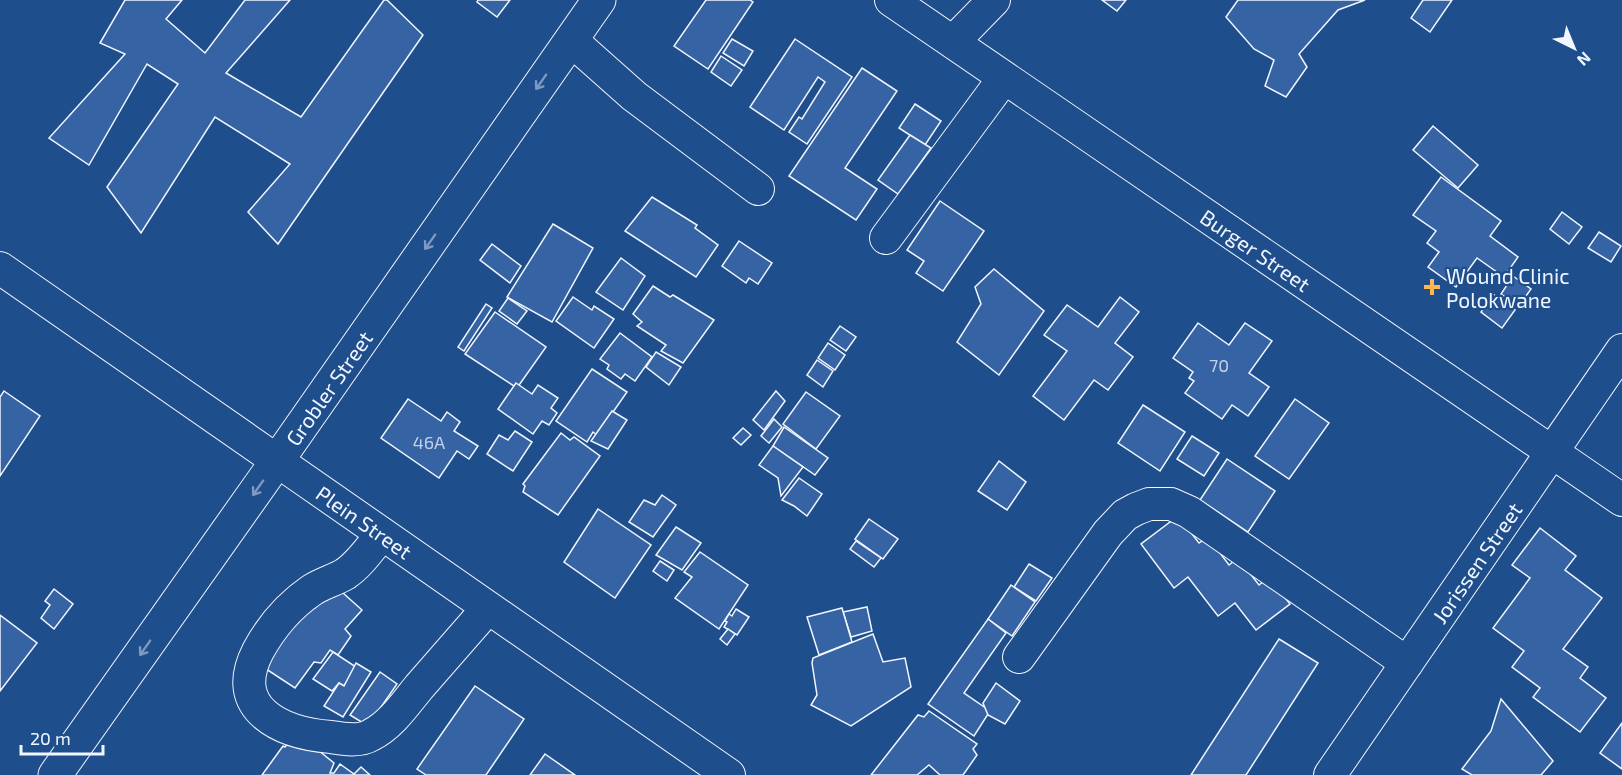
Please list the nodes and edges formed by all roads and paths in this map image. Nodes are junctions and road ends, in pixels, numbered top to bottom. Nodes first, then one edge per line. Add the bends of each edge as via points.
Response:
1 (598, 0) edge
2 (891, 0) edge
3 (994, 0) edge
4 (570, 40) junction
5 (952, 42) junction
6 (1004, 78) junction
7 (758, 189) dead end
8 (886, 238) dead end
9 (0, 268) edge
10 (1622, 350) edge
11 (1552, 452) junction
12 (277, 461) junction
13 (1622, 500) edge
14 (382, 534) junction
15 (488, 608) junction
16 (1019, 657) dead end
17 (1407, 663) junction
18 (56, 775) edge
19 (729, 775) edge
20 (1330, 775) edge

1 - 4 main road, Grobler Street
2 - 5 street, Burger Street
3 - 5 street
4 - 7 street via 634,96
4 -> 12 main road, Grobler Street
5 - 6 street, Burger Street
6 - 8 street
6 - 11 street, Burger Street
9 - 12 street, Plein Street
10 - 11 street, Jorissen Street
11 - 13 street, Burger Street
11 - 17 street, Jorissen Street
12 - 14 street, Plein Street
12 -> 18 main road, Grobler Street
14 - 15 street, Plein Street
14 - 15 street via 344,574 293,605 275,624 259,651 250,671 254,703 280,726 317,736 369,737 391,720
15 - 19 street, Plein Street
16 - 17 street via 1108,532 1136,509 1149,504 1171,504 1189,512
17 - 20 street, Jorissen Street

